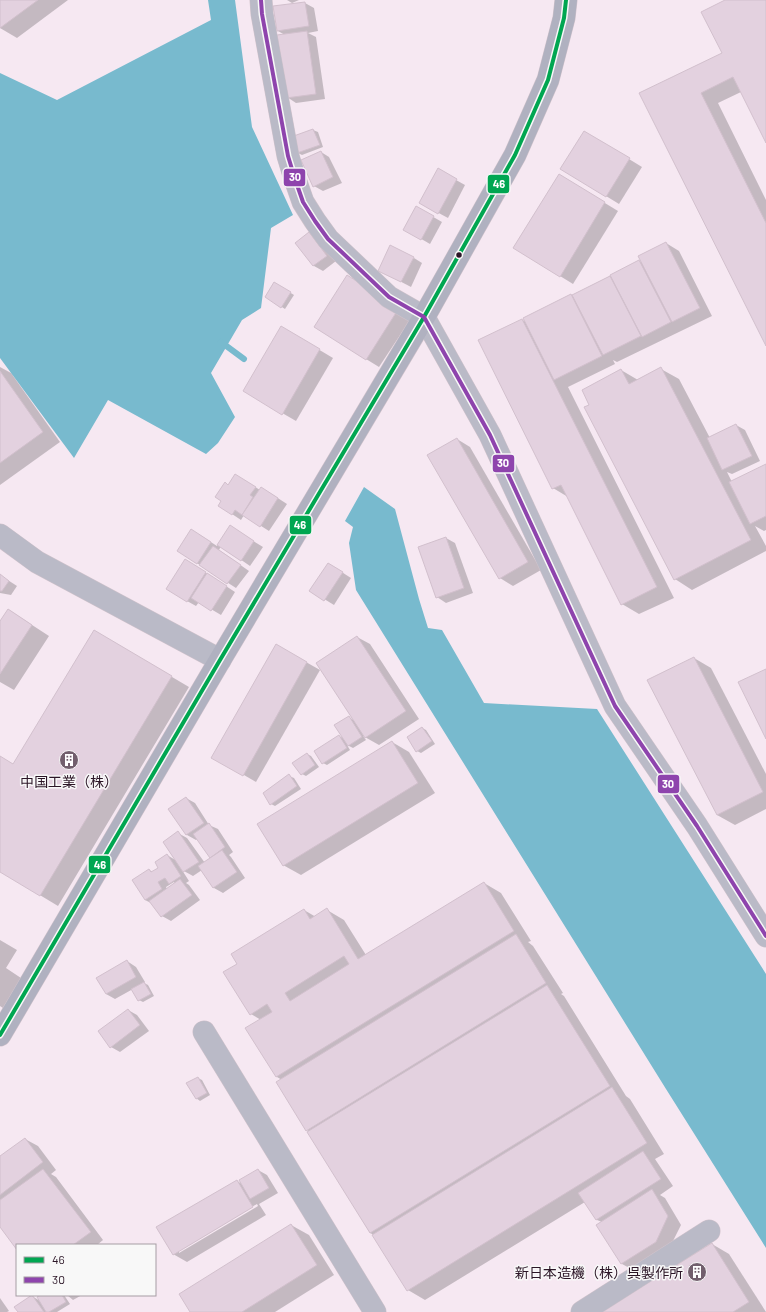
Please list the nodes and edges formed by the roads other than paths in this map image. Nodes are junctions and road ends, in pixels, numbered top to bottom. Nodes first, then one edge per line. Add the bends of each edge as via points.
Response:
1 (262, 0) edge
2 (566, 0) edge
3 (424, 317) junction
4 (0, 535) edge
5 (220, 660) junction
6 (766, 936) edge
7 (3, 1022) edge
8 (204, 1032) dead end
9 (710, 1231) dead end
10 (375, 1312) edge
11 (582, 1312) edge

1 - 3 street via 262,14 284,133 303,202 334,245 390,297
2 - 3 main road via 548,80 515,155
3 - 5 main road
3 - 6 street via 490,435 615,706 697,826
4 - 5 street via 37,562
5 - 7 main road
8 - 10 street
9 - 11 street

